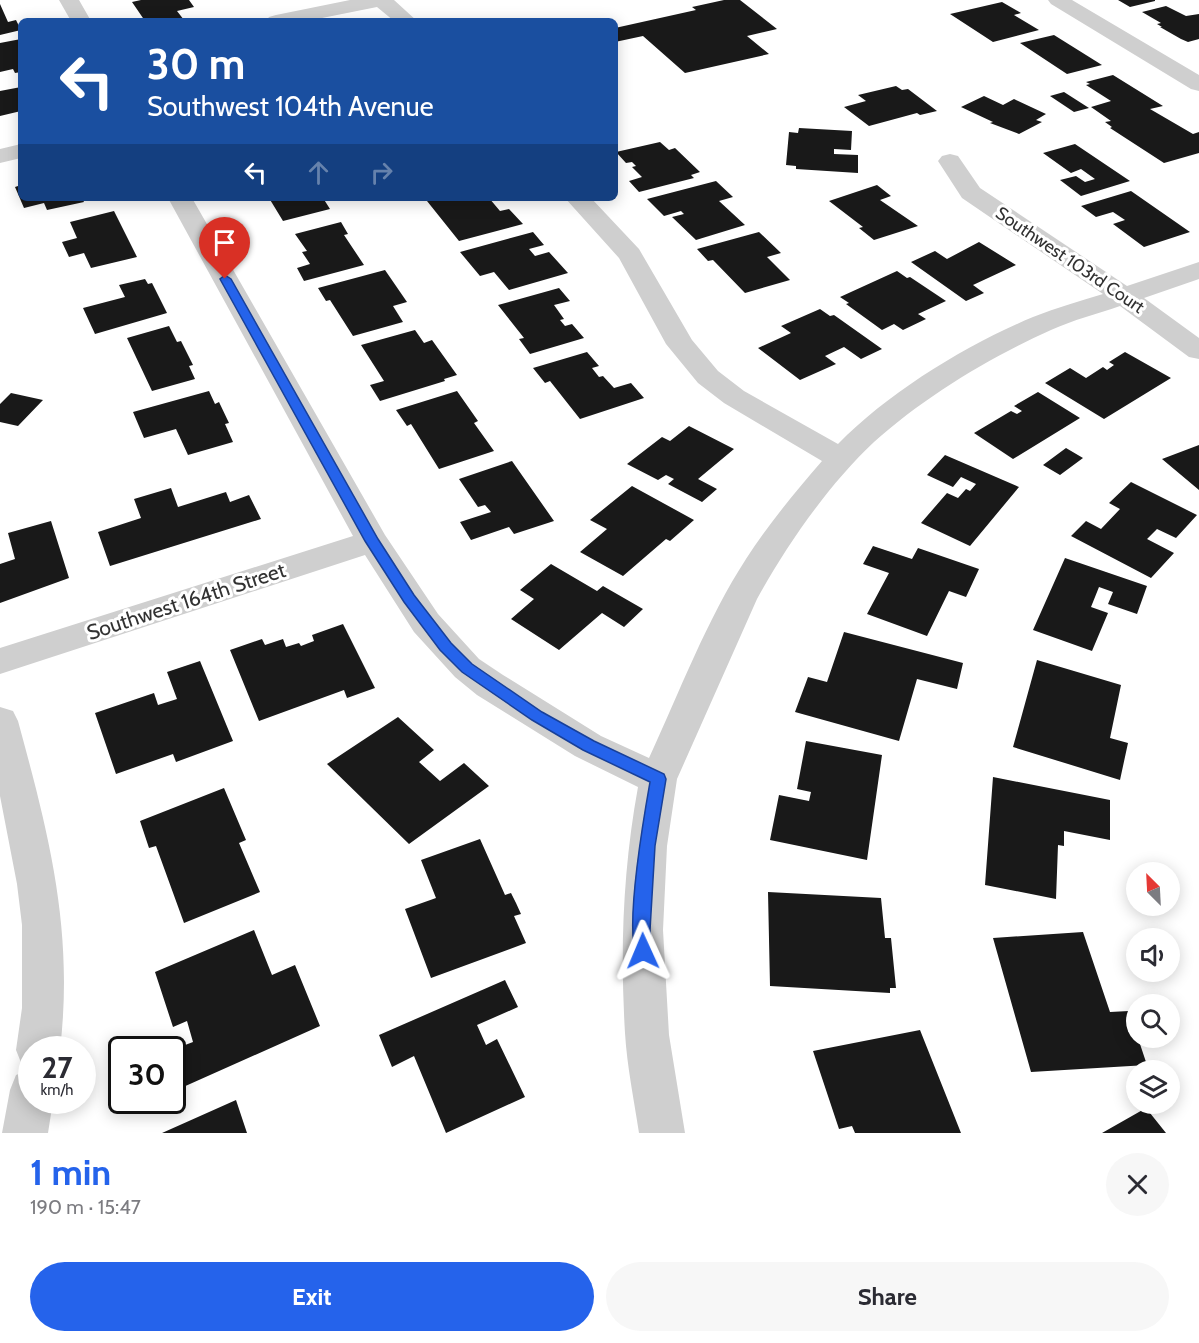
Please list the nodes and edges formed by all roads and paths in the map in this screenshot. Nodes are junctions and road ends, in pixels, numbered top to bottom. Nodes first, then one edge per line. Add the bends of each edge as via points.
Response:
1 (69, 0) edge
2 (381, 0) edge
3 (1058, 0) edge
4 (79, 18) edge
5 (291, 18) edge
6 (403, 18) edge
7 (1199, 84) edge
8 (18, 152) edge
9 (0, 156) edge
10 (950, 161) dead end
11 (182, 201) edge
12 (580, 201) edge
13 (1199, 270) edge
14 (1124, 295) junction
15 (1199, 351) edge
16 (841, 459) junction
17 (372, 541) junction
18 (0, 661) edge
19 (0, 721) edge
20 (658, 779) junction
21 (40, 1036) edge
22 (662, 1133) edge

1 - 4 street
2 - 5 street
2 - 6 street
3 - 7 street
8 - 9 street
10 - 14 street, Southwest 103rd Court via 971,193
11 - 17 street
12 - 16 street via 630,255 680,344 708,376 734,397
13 - 14 street
14 - 15 street, Southwest 103rd Court
14 - 16 street via 1043,323 981,354 897,409
16 - 20 street via 781,536 740,599
17 - 18 street, Southwest 164th Street
17 - 20 street via 426,623 467,668 588,746
19 - 21 street via 26,822 42,920 45,967
20 - 22 street via 647,846 642,930 647,1035

